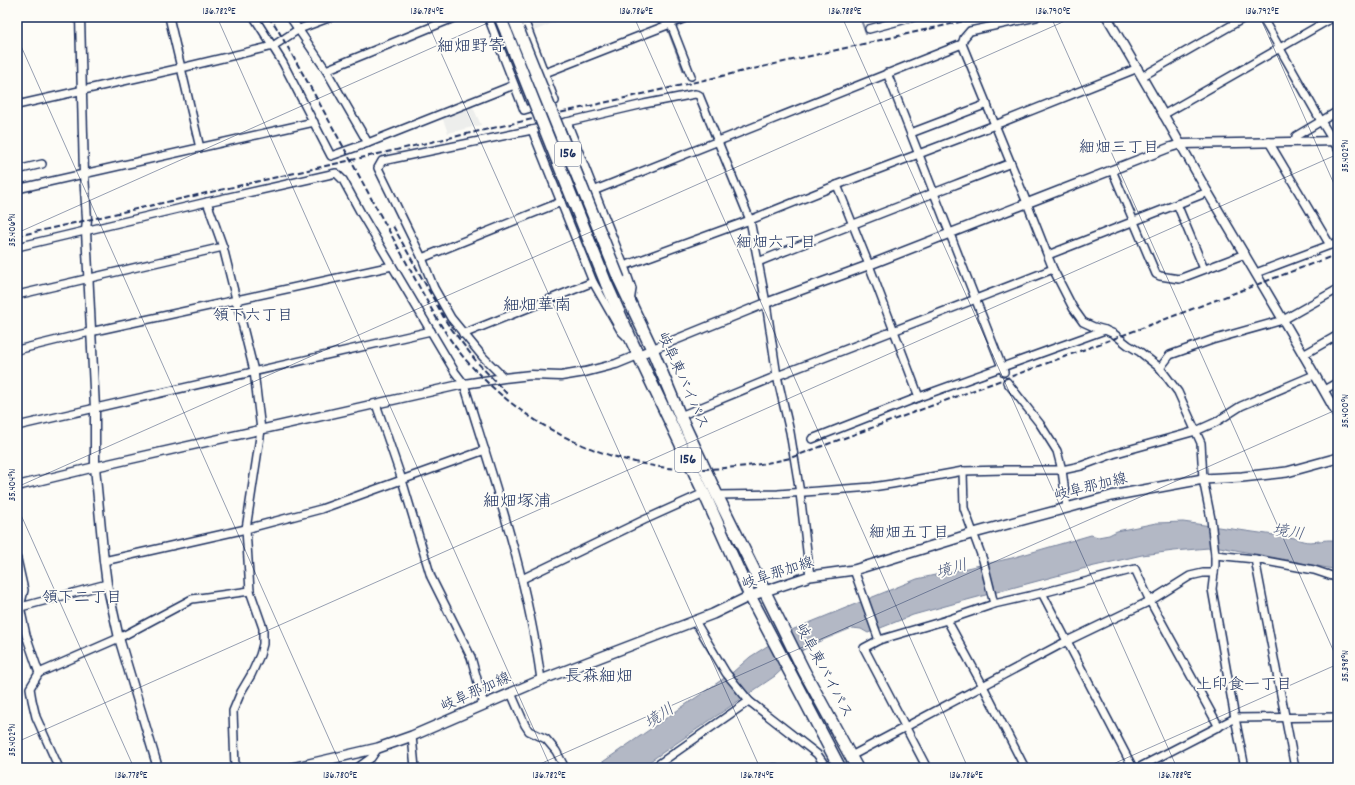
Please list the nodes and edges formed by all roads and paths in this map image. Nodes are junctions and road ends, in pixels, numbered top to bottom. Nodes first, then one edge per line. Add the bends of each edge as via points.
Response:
1 (80, 17) edge
2 (169, 17) edge
3 (254, 17) edge
4 (290, 17) edge
5 (331, 17) edge
6 (456, 17) edge
7 (488, 17) edge
8 (500, 17) edge
9 (513, 17) edge
10 (523, 17) edge
11 (688, 17) edge
12 (914, 17) edge
13 (1036, 17) edge
14 (1107, 17) edge
15 (1246, 17) edge
16 (1262, 17) edge
17 (1334, 17) edge
18 (670, 21) edge
19 (299, 29) junction
20 (869, 29) dead end
21 (962, 44) junction
22 (273, 46) junction
23 (1280, 48) junction
24 (181, 68) junction
25 (1138, 68) junction
26 (326, 70) junction
27 (887, 73) junction
28 (545, 74) junction
29 (692, 76) dead end
30 (1142, 76) junction
31 (514, 85) junction
32 (82, 90) junction
33 (987, 104) junction
34 (17, 105) edge
35 (1338, 111) edge
36 (1164, 115) junction
37 (1321, 121) junction
38 (314, 122) junction
39 (567, 122) junction
40 (996, 124) junction
41 (532, 130) junction
42 (911, 133) junction
43 (718, 142) junction
44 (1269, 142) junction
45 (1295, 142) junction
46 (368, 143) junction
47 (1181, 144) junction
48 (1337, 144) edge
49 (200, 148) junction
50 (919, 154) junction
51 (1011, 162) junction
52 (42, 164) dead end
53 (17, 170) edge
54 (1112, 170) junction
55 (84, 174) junction
56 (837, 185) junction
57 (17, 189) edge
58 (593, 191) junction
59 (1208, 192) junction
60 (934, 193) junction
61 (207, 202) junction
62 (562, 202) junction
63 (1028, 203) junction
64 (1177, 204) junction
65 (750, 220) junction
66 (1134, 221) junction
67 (852, 223) junction
68 (86, 231) junction
69 (950, 233) junction
70 (1338, 242) edge
71 (1330, 245) junction
72 (17, 247) edge
73 (223, 247) junction
74 (1245, 254) junction
75 (1048, 255) junction
76 (422, 258) junction
77 (758, 262) junction
78 (869, 265) junction
79 (392, 266) junction
80 (624, 266) junction
81 (1053, 269) junction
82 (1204, 269) junction
83 (1256, 273) junction
84 (88, 278) junction
85 (593, 282) junction
86 (1338, 289) edge
87 (17, 295) edge
88 (235, 300) junction
89 (976, 300) junction
90 (766, 303) junction
91 (630, 304) junction
92 (1283, 320) junction
93 (1105, 330) junction
94 (431, 331) junction
95 (894, 331) junction
96 (90, 332) junction
97 (463, 334) junction
98 (1338, 334) edge
99 (633, 344) junction
100 (652, 349) junction
101 (17, 350) edge
102 (639, 355) junction
103 (1303, 355) junction
104 (1160, 368) junction
105 (1003, 369) junction
106 (254, 372) junction
107 (1314, 375) junction
108 (777, 376) junction
109 (504, 378) junction
110 (1007, 382) dead end
111 (1338, 382) edge
112 (464, 384) junction
113 (1324, 390) junction
114 (919, 397) junction
115 (376, 404) junction
116 (95, 408) junction
117 (680, 416) junction
118 (1338, 416) edge
119 (17, 426) edge
120 (261, 430) junction
121 (1196, 432) junction
122 (812, 439) dead end
123 (485, 450) junction
124 (1338, 458) edge
125 (96, 467) junction
126 (1062, 470) junction
127 (963, 472) junction
128 (1203, 479) junction
129 (402, 480) junction
130 (17, 486) edge
131 (704, 493) junction
132 (800, 493) junction
133 (717, 495) junction
134 (1067, 508) junction
135 (246, 529) junction
136 (974, 533) junction
137 (1215, 553) junction
138 (17, 559) edge
139 (1255, 559) junction
140 (104, 561) junction
141 (854, 570) junction
142 (1214, 573) junction
143 (810, 576) junction
144 (1338, 578) edge
145 (522, 579) junction
146 (107, 584) junction
147 (250, 591) junction
148 (765, 591) junction
149 (1042, 593) junction
150 (750, 596) junction
151 (1150, 601) junction
152 (994, 604) junction
153 (19, 608) edge
154 (947, 620) junction
155 (695, 621) junction
156 (119, 638) junction
157 (879, 640) junction
158 (1067, 641) junction
159 (39, 673) junction
160 (541, 680) junction
161 (983, 686) junction
162 (511, 693) junction
163 (749, 700) junction
164 (484, 705) junction
165 (1338, 717) edge
166 (1235, 718) junction
167 (1285, 718) junction
168 (905, 727) junction
169 (1219, 727) junction
170 (412, 736) junction
171 (378, 748) junction
172 (851, 756) junction
173 (59, 768) edge
174 (158, 768) edge
175 (235, 768) edge
176 (292, 768) edge
177 (357, 768) edge
178 (415, 768) edge
179 (565, 768) edge
180 (655, 768) edge
181 (773, 768) edge
182 (776, 768) edge
183 (827, 768) edge
184 (839, 768) edge
185 (857, 768) edge
186 (927, 768) edge
187 (1025, 768) edge
188 (1133, 768) edge
189 (1138, 768) edge
190 (1245, 768) edge
191 (1295, 768) edge

1 - 32 street
2 - 24 street
3 - 22 street
4 - 19 street
5 - 19 street
6 - 26 street
7 - 31 street
8 - 99 highway, 岐阜東バイパス / 156, bridge via 606,283
9 - 91 highway, 岐阜東バイパス / 156, bridge
10 - 28 street
11 - 18 street
12 - 20 street
13 - 21 street via 970,31
14 - 25 street
15 - 30 street
16 - 23 street
17 - 23 street
18 - 28 street
18 - 29 street
19 - 22 street
19 - 26 street
21 - 27 street
21 - 33 street
22 - 24 street
22 - 38 street
23 - 36 street
23 - 37 street
24 - 32 street
24 - 49 street
25 - 30 street
25 - 40 street
26 - 46 street
27 - 42 street
27 - 43 street
28 - 31 street via 555,101 524,110
30 - 36 street
31 - 46 street
32 - 34 street
32 - 55 street
33 - 40 street
33 - 42 street
35 - 37 street
36 - 47 street
37 - 45 street via 1296,136
37 - 48 street
38 - 46 street via 331,156
38 - 49 street
39 - 41 street
39 - 43 street via 644,104 699,95
39 - 58 street
40 - 50 street
40 - 51 street
41 - 62 street
41 - 76 street via 382,162 378,168
42 - 50 street
43 - 58 street
43 - 65 street
44 - 45 street
44 - 47 street
44 - 71 street
45 - 48 street
47 - 54 street
47 - 59 street
49 - 55 street
50 - 56 street
50 - 60 street
51 - 60 street
51 - 63 street
52 - 53 street
54 - 63 street
54 - 66 street
55 - 57 street
55 - 68 street
56 - 65 street
56 - 67 street
58 - 80 street
59 - 64 street
59 - 74 street
60 - 67 street
60 - 69 street
61 - 68 street
61 - 73 street
61 - 79 street via 336,173 343,180
62 - 76 street
62 - 85 street
63 - 69 street
63 - 75 street
64 - 66 street
64 - 82 street
65 - 77 street
65 - 80 street
66 - 75 street
66 - 82 street via 1156,274 1179,278
67 - 77 street
67 - 78 street
68 - 72 street
68 - 84 street
69 - 78 street
69 - 89 street
70 - 71 street
71 - 83 street
73 - 84 street
73 - 88 street
74 - 82 street
74 - 83 street
75 - 81 street
76 - 97 street via 434,288
77 - 90 street
78 - 90 street
78 - 95 street
79 - 88 street
79 - 94 street
80 - 91 street via 632,289
81 - 89 street
81 - 93 street via 1072,308 1083,322
83 - 92 street
84 - 87 street
84 - 96 street
85 - 97 street
85 - 99 street via 621,331
86 - 92 street
88 - 96 street
88 - 106 street
89 - 95 street
89 - 105 street
90 - 100 street
90 - 108 street
91 - 100 highway, 岐阜東バイパス / 156
92 - 103 street
92 - 104 street via 1170,355
93 - 104 street
93 - 105 street
94 - 106 street
94 - 112 street
95 - 108 street
95 - 114 street
96 - 101 street
96 - 116 street
97 - 109 street
98 - 103 street
99 - 102 highway, 岐阜東バイパス / 156
100 - 102 street
100 - 117 highway, 岐阜東バイパス / 156
102 - 109 street via 585,372 561,376 531,375
102 - 131 highway, 岐阜東バイパス / 156
103 - 107 street
104 - 121 street via 1178,392
105 - 114 street
106 - 116 street
106 - 120 street
107 - 113 street
107 - 121 street via 1242,406
108 - 117 street
108 - 132 street
109 - 112 street
110 - 126 street via 1040,424 1057,451
111 - 113 street
112 - 115 street
112 - 123 street
113 - 118 street
114 - 122 street
115 - 120 street
115 - 129 street
116 - 119 street
116 - 125 street
117 - 133 highway, 岐阜東バイパス / 156
120 - 125 street
120 - 135 street
121 - 126 street
121 - 128 street via 1201,443
123 - 129 street
123 - 145 street
124 - 128 main road, 岐阜那加線 via 1287,472
125 - 130 street
125 - 140 street
126 - 127 street
126 - 134 street
127 - 132 street via 892,484
127 - 136 street via 964,508
128 - 134 main road, 岐阜那加線 via 1111,496
128 - 137 street
129 - 135 street via 321,509
129 - 164 street via 431,577 471,657
131 - 145 street
131 - 150 highway, 岐阜東バイパス / 156
132 - 133 street
132 - 143 street
133 - 148 highway, 岐阜東バイパス / 156
134 - 136 main road, 岐阜那加線
135 - 140 street
135 - 147 street
136 - 141 main road, 岐阜那加線
136 - 152 street
137 - 139 street
137 - 142 street
138 - 153 street via 24,590
139 - 144 street via 1314,570
139 - 167 street
140 - 146 street
141 - 143 main road, 岐阜那加線
141 - 157 street
142 - 151 street via 1190,576
142 - 166 street via 1212,589
143 - 148 main road, 岐阜那加線
145 - 160 street via 539,657
146 - 153 street
146 - 156 street
147 - 156 street via 192,599
147 - 175 street via 263,628 263,644 233,711
148 - 150 main road, 岐阜那加線
148 - 172 highway, 岐阜東バイパス / 156
149 - 151 street via 1135,569
149 - 152 street
149 - 158 street
150 - 155 main road, 岐阜那加線
150 - 184 highway, 岐阜東バイパス / 156
151 - 158 street
151 - 169 street
152 - 154 street
153 - 159 street
154 - 157 street
154 - 161 street
155 - 160 main road, 岐阜那加線
155 - 163 street via 726,673
156 - 159 street
156 - 174 street
157 - 168 street via 864,648
158 - 161 street
158 - 188 street
159 - 173 street via 30,688 32,700 38,722
160 - 162 main road, 岐阜那加線
161 - 168 street
161 - 187 street
162 - 164 main road, 岐阜那加線
162 - 179 street via 529,731 546,740 556,751
163 - 180 street
163 - 183 street via 817,754
164 - 170 main road, 岐阜那加線
165 - 167 street
166 - 167 street
166 - 169 street
166 - 190 street
167 - 191 street
168 - 172 street
168 - 186 street
169 - 189 street
170 - 171 main road, 岐阜那加線
170 - 178 street
171 - 176 main road, 岐阜那加線
171 - 177 street via 371,758
172 - 185 highway, 岐阜東バイパス / 156
181 - 182 street

